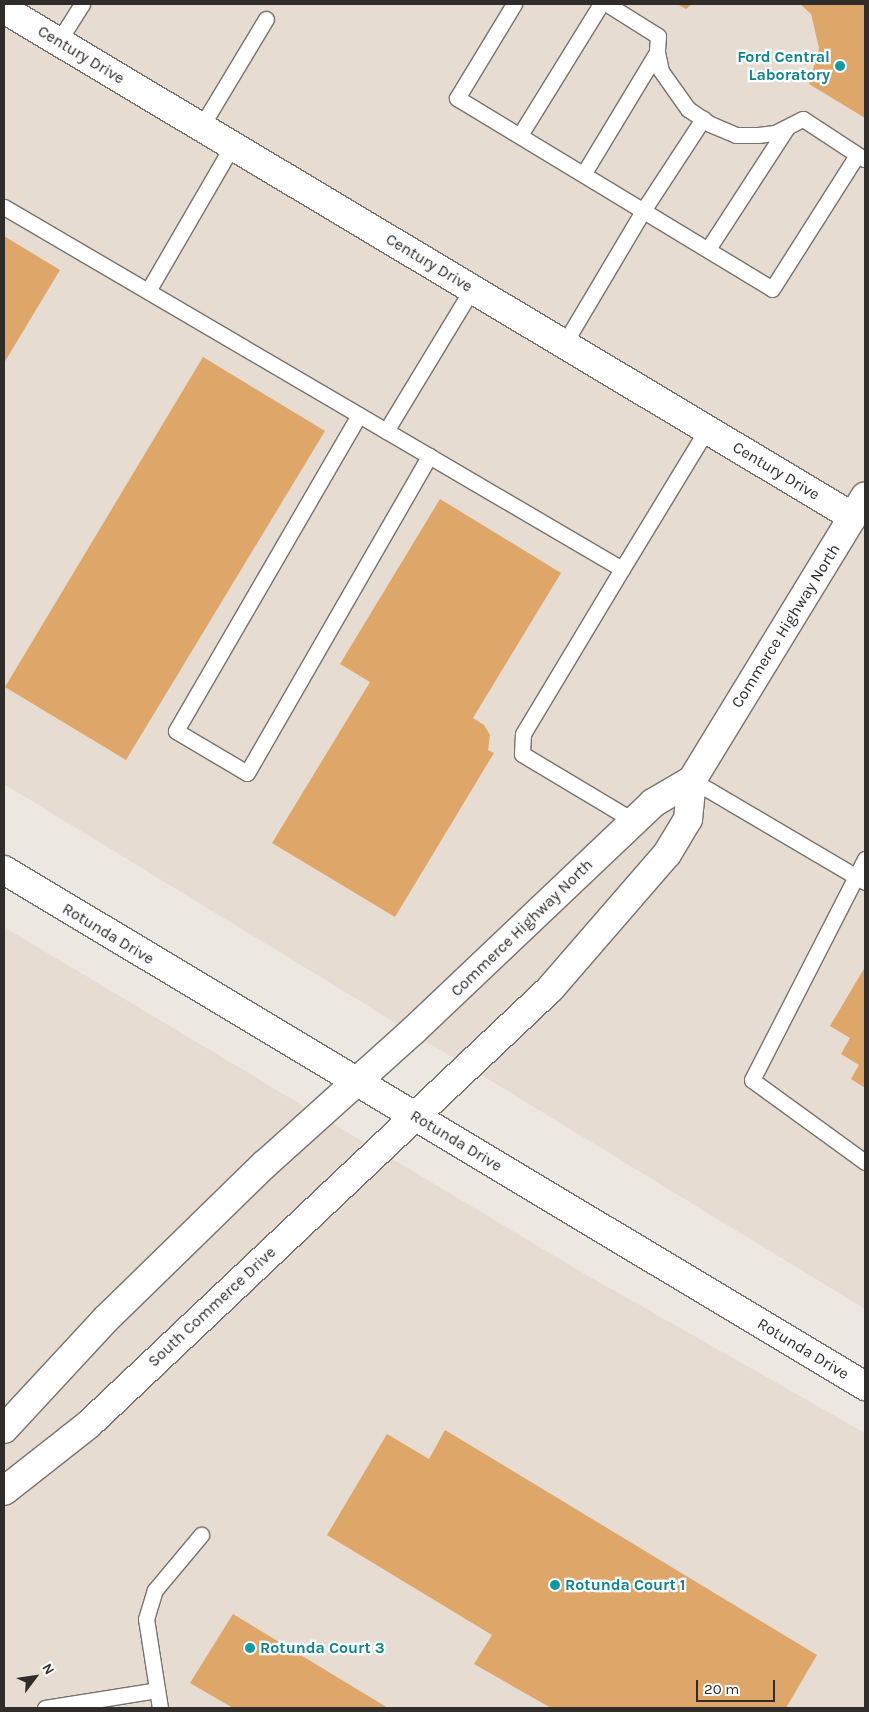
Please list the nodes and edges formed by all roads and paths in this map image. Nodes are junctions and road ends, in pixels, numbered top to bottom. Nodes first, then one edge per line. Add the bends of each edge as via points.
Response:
1 (82, 4) edge
2 (514, 4) edge
3 (601, 4) edge
4 (607, 4) edge
5 (4, 9) edge
6 (266, 19) dead end
7 (58, 42) junction
8 (657, 52) junction
9 (703, 119) junction
10 (201, 127) junction
11 (786, 129) junction
12 (520, 135) junction
13 (232, 146) junction
14 (861, 158) edge
15 (584, 173) junction
16 (4, 207) edge
17 (644, 209) junction
18 (708, 249) junction
19 (472, 289) junction
20 (148, 291) junction
21 (564, 344) junction
22 (359, 415) junction
23 (707, 429) junction
24 (386, 431) junction
25 (429, 456) junction
26 (859, 507) edge
27 (622, 569) junction
28 (692, 780) junction
29 (634, 821) junction
30 (865, 858) edge
31 (4, 863) edge
32 (4, 870) edge
33 (4, 878) edge
34 (860, 879) edge
35 (46, 896) junction
36 (357, 1082) junction
37 (414, 1116) junction
38 (865, 1162) edge
39 (865, 1386) edge
40 (4, 1429) edge
41 (4, 1491) edge
42 (201, 1535) dead end
43 (157, 1690) junction
44 (45, 1708) edge
45 (160, 1708) edge

1 - 7 lane
2 - 12 lane via 457,98
3 - 12 lane
4 - 8 lane via 658,36
5 - 7 street, Century Drive
6 - 10 lane
7 - 10 street, Century Drive
8 - 9 lane via 661,71 672,90
8 - 15 lane
9 - 11 lane via 736,135 775,134
9 - 17 lane
10 - 13 street, Century Drive
11 - 14 lane via 804,119
11 - 18 lane
12 - 15 lane
13 - 19 street, Century Drive
13 - 20 lane
14 - 18 lane via 772,288
15 - 17 lane
16 - 20 lane
17 - 18 lane
17 - 21 lane
19 - 21 street, Century Drive
19 - 24 lane
20 - 22 lane
21 - 23 street, Century Drive
22 - 24 lane
22 - 25 lane via 176,731 248,773
23 - 26 street, Century Drive
23 - 27 lane
24 - 25 lane
25 - 27 lane
26 - 28 street, Commerce Highway North
27 - 29 lane via 523,734 522,754
28 - 29 street, Commerce Highway North via 653,803
28 - 34 lane
28 - 37 street, Commerce Highway North via 688,819 668,854 550,989
29 - 36 street, Commerce Highway North
30 - 34 lane
31 - 35 street
32 - 35 street, Rotunda Drive
33 - 35 street, Rotunda Drive
34 - 38 lane via 752,1080
35 - 36 street, Rotunda Drive
36 - 37 street, Rotunda Drive
36 - 40 street via 264,1166 106,1319
37 - 39 street, Rotunda Drive
37 - 41 street, South Commerce Drive via 88,1424
42 - 43 lane via 155,1590 146,1619
43 - 44 lane
43 - 45 lane

